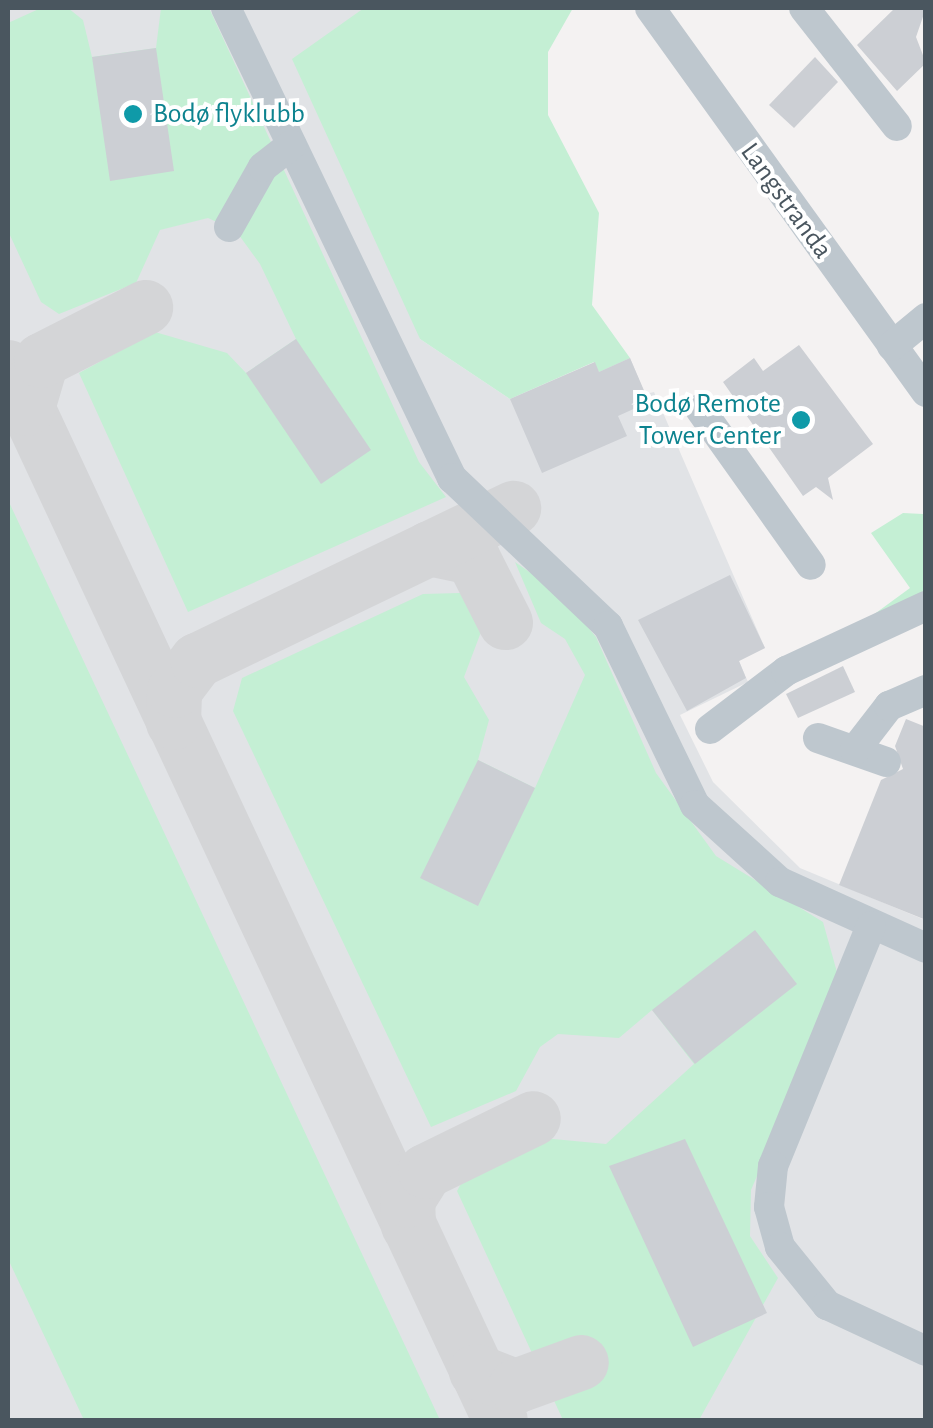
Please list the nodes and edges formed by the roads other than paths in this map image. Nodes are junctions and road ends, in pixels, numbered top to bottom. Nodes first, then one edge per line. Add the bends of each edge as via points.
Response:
1 (226, 8) edge
2 (650, 8) edge
3 (804, 8) edge
4 (897, 126) dead end
5 (268, 150) junction
6 (228, 227) dead end
7 (926, 318) edge
8 (892, 346) junction
9 (926, 392) edge
10 (700, 409) dead end
11 (811, 565) dead end
12 (926, 606) edge
13 (926, 690) edge
14 (710, 729) dead end
15 (818, 738) dead end
16 (855, 750) junction
17 (886, 762) dead end
18 (872, 926) junction
19 (926, 948) edge
20 (926, 1351) edge

1 - 5 street
2 - 8 street, Langstranda
3 - 4 street
5 - 6 street
5 - 18 street via 452,478 608,626 670,762 730,846 780,882
7 - 8 street
8 - 9 street, Langstranda
10 - 11 street
12 - 14 street via 786,671
13 - 16 street via 889,706
15 - 16 street
16 - 17 street
18 - 19 street
18 - 20 street via 774,1166 769,1208 780,1248 827,1305

